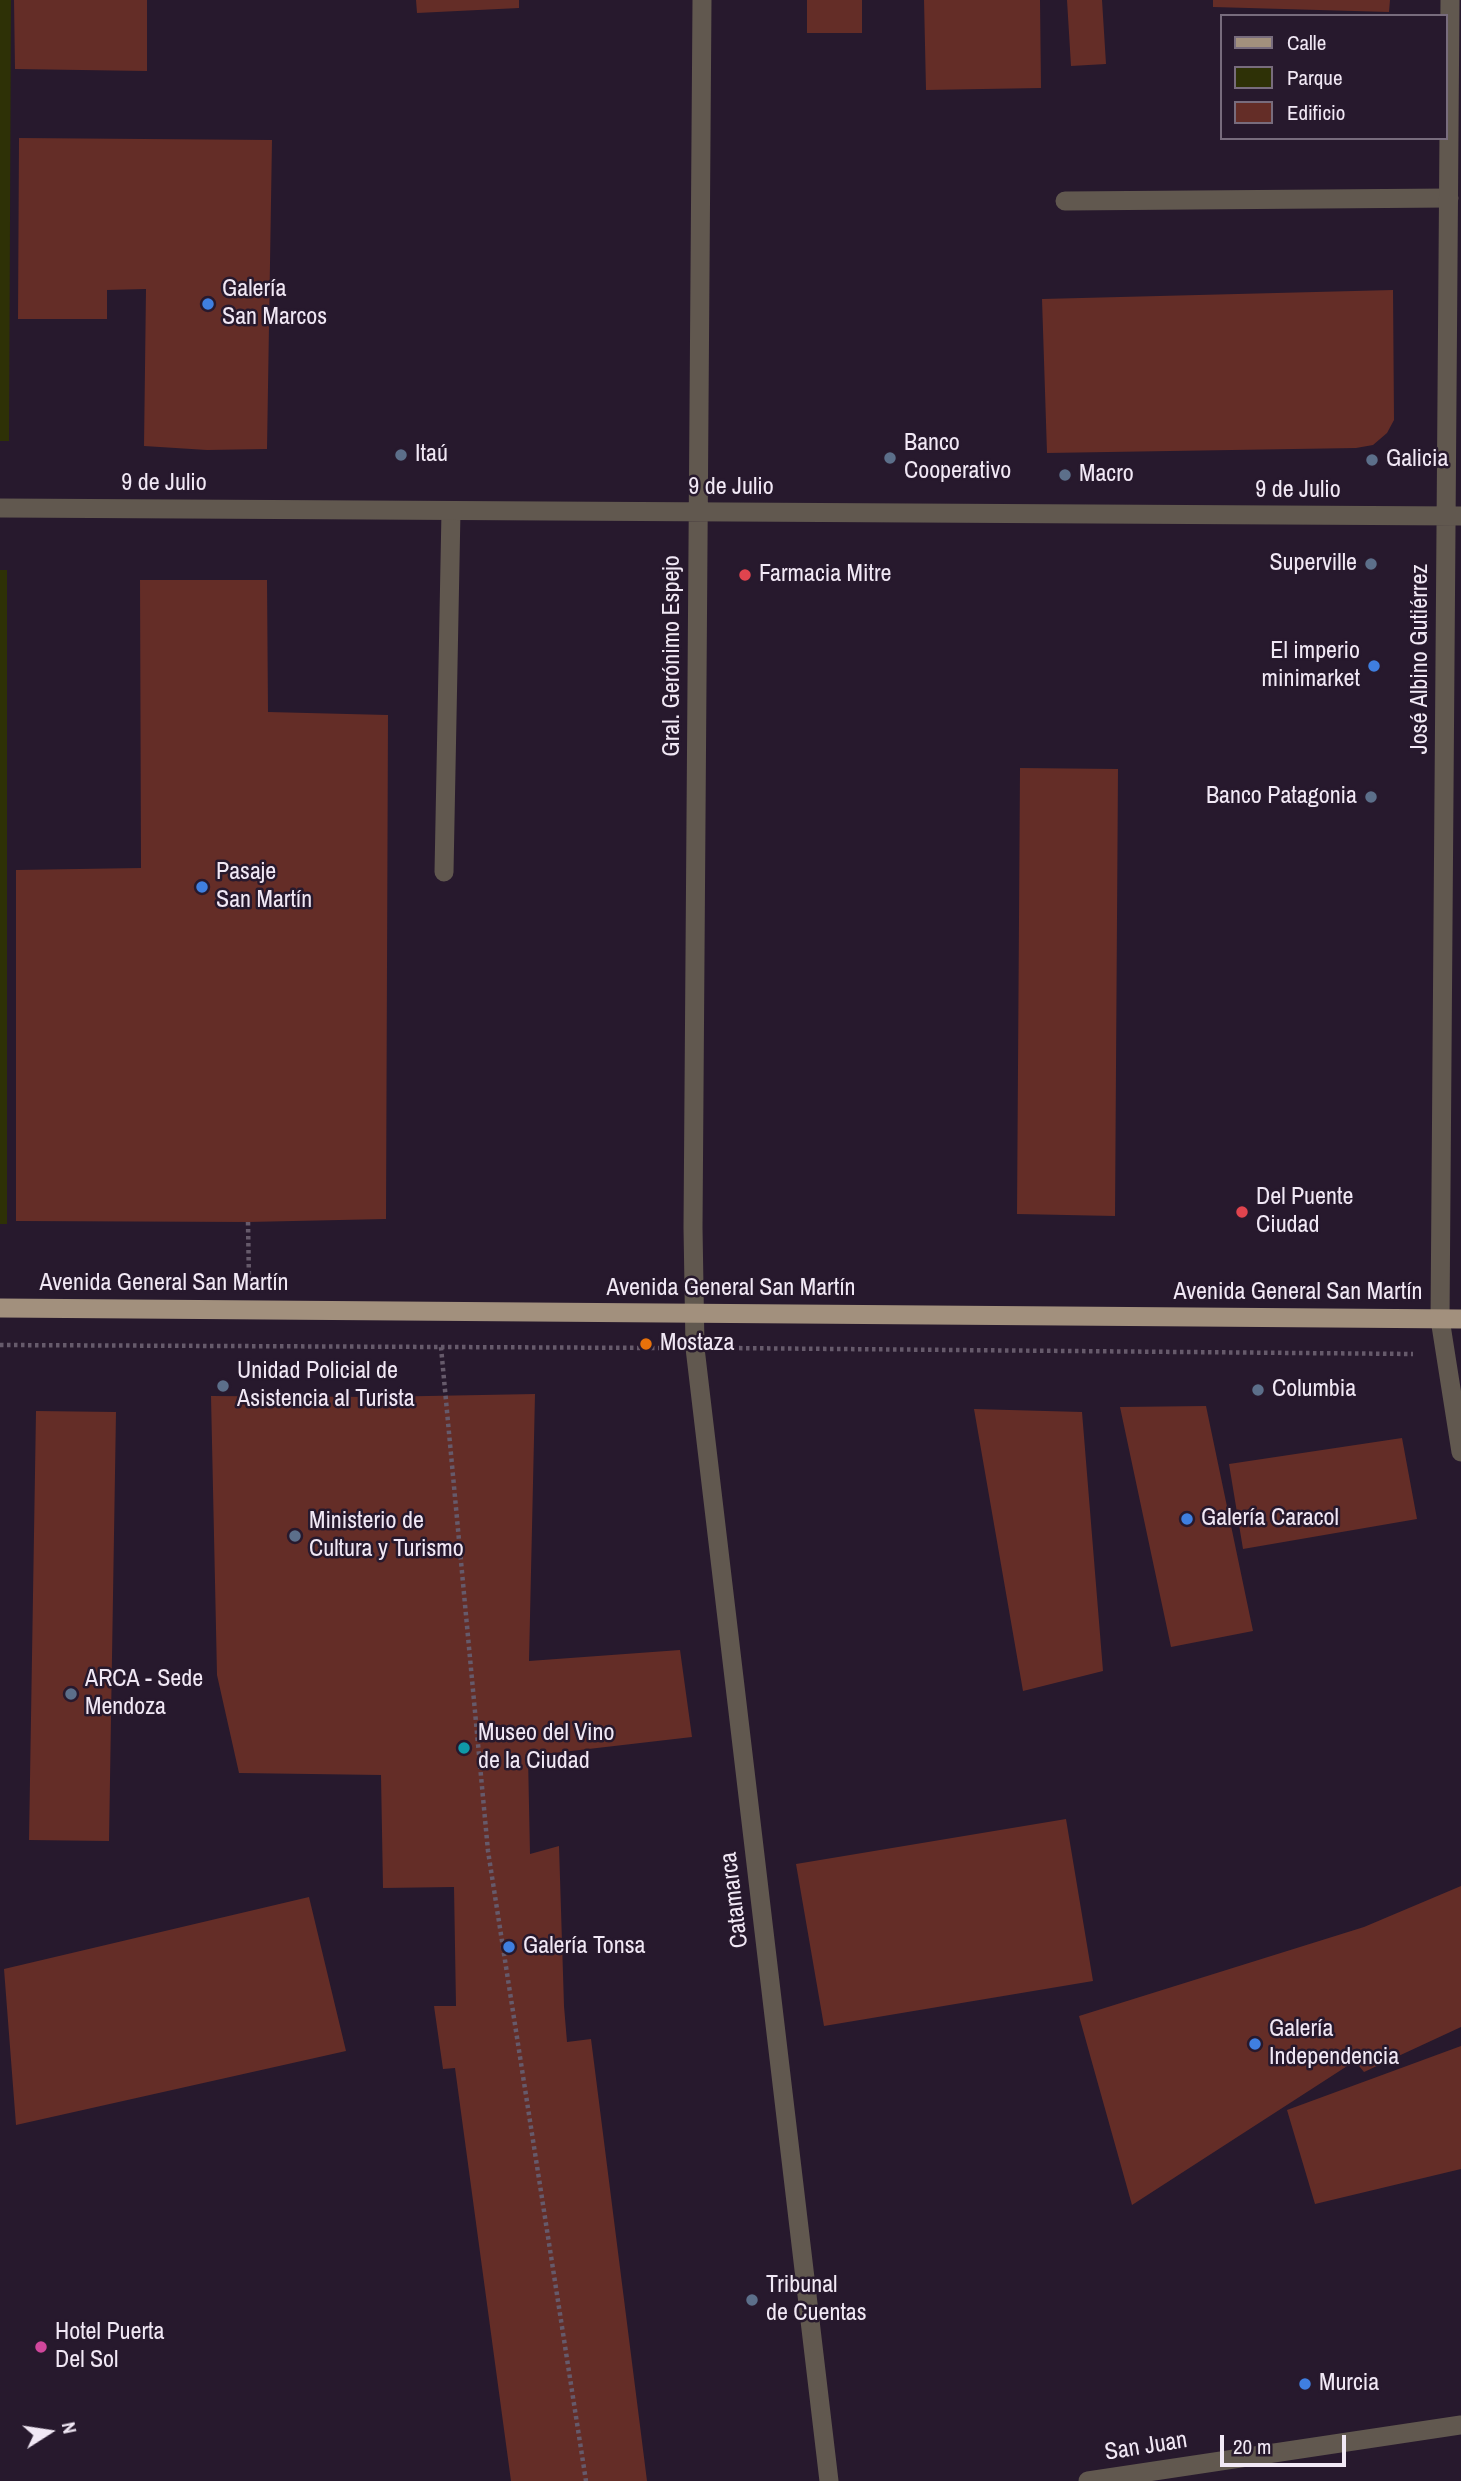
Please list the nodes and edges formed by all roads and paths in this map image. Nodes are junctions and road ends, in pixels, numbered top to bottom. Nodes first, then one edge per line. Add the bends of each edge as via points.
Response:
1 (702, 0) edge
2 (1450, 0) edge
3 (1449, 198) junction
4 (1065, 201) dead end
5 (0, 508) edge
6 (451, 511) junction
7 (698, 512) junction
8 (1454, 516) edge
9 (444, 872) dead end
10 (248, 1222) dead end
11 (0, 1307) edge
12 (250, 1310) junction
13 (438, 1311) junction
14 (693, 1313) junction
15 (1440, 1319) junction
16 (1461, 1319) edge
17 (0, 1345) edge
18 (695, 1348) junction
19 (442, 1349) junction
20 (1445, 1354) junction
21 (1461, 1452) edge
22 (1461, 2425) edge
23 (586, 2481) edge
24 (829, 2481) edge
25 (1088, 2481) edge

1 - 7 street, Gral. Gerónimo Espejo
2 - 3 street, José Albino Gutiérrez
3 - 4 street
3 - 8 street, José Albino Gutiérrez
5 - 6 street, 9 de Julio
6 - 7 street, 9 de Julio
6 - 9 street
7 - 8 street, 9 de Julio
7 - 14 street, Gral. Gerónimo Espejo
8 - 15 street, José Albino Gutiérrez
10 - 12 path
11 - 12 main road, Avenida General San Martín
12 - 13 main road, Avenida General San Martín
13 - 14 main road, Avenida General San Martín
13 - 19 path
14 - 15 main road, Avenida General San Martín
14 - 18 street, Catamarca
15 - 16 main road, Avenida General San Martín
15 - 20 street, José Albino Gutiérrez
17 - 19 path
18 - 19 path
18 - 20 path
18 - 24 street, Catamarca
19 - 23 path via 488,1851
20 - 21 street, José Albino Gutiérrez
22 - 25 street, San Juan

